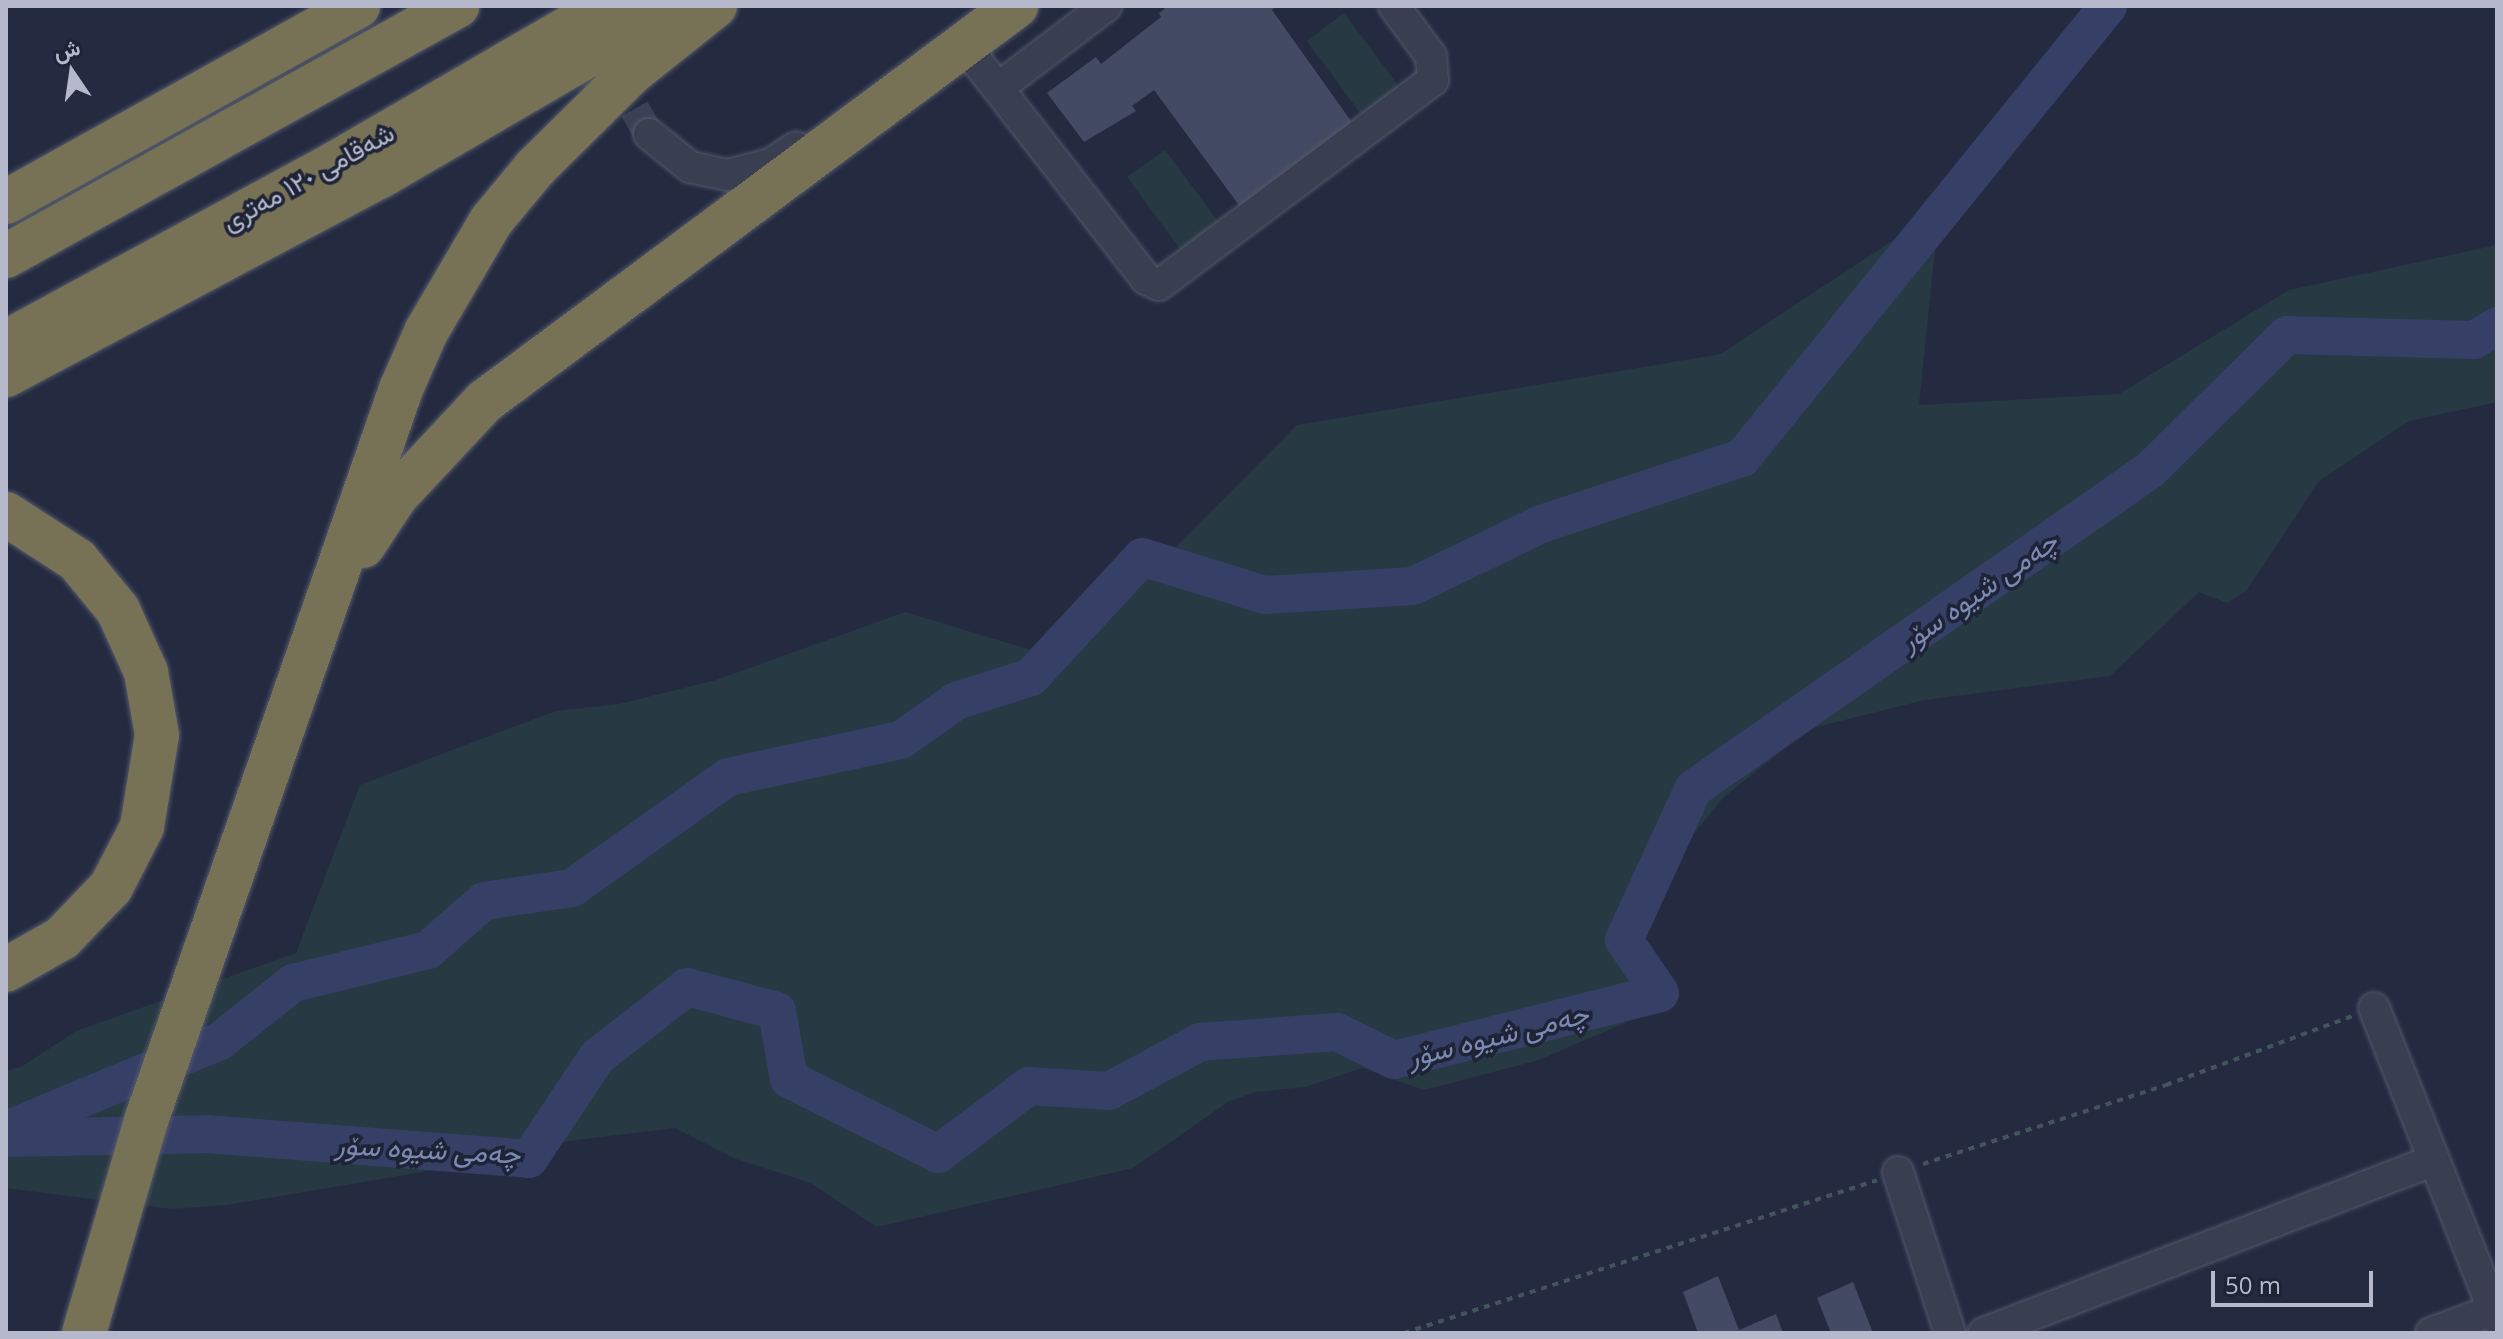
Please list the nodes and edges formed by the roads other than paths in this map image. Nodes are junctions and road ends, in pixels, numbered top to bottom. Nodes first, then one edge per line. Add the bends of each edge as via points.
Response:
1 (358, 6) edge
2 (457, 6) edge
3 (607, 6) edge
4 (673, 6) edge
5 (715, 6) edge
6 (984, 6) edge
7 (1016, 6) edge
8 (1106, 6) edge
9 (1394, 6) edge
10 (964, 45) junction
11 (998, 88) junction
12 (649, 134) tunnel mouth
13 (6, 202) edge
14 (6, 256) edge
15 (6, 342) edge
16 (6, 375) edge
17 (6, 514) edge
18 (310, 661) junction
19 (6, 970) edge
20 (2374, 1008) dead end
21 (2433, 1161) junction
22 (1898, 1172) dead end
23 (2495, 1314) edge
24 (84, 1333) edge
25 (1950, 1333) edge
26 (1984, 1333) edge
27 (2431, 1333) edge

1 - 13 highway
2 - 14 highway
3 - 15 highway, شەقامی ١٢٠ مەتری via 334,164
4 - 16 highway via 352,192
5 - 18 highway via 632,72 572,129 491,221 459,271 401,389
6 - 12 street via 771,164 728,175 709,173 677,160
7 - 10 highway
8 - 11 street
9 - 11 street via 1431,56 1433,80 1159,285 1146,279
10 - 11 street
10 - 18 highway via 485,401 396,496 366,541
17 - 19 highway via 77,560 118,610 146,672 157,735 149,803 124,867 80,923 42,952
18 - 24 highway via 126,1178
20 - 21 street
21 - 23 street
21 - 26 street
22 - 25 street
23 - 27 street

